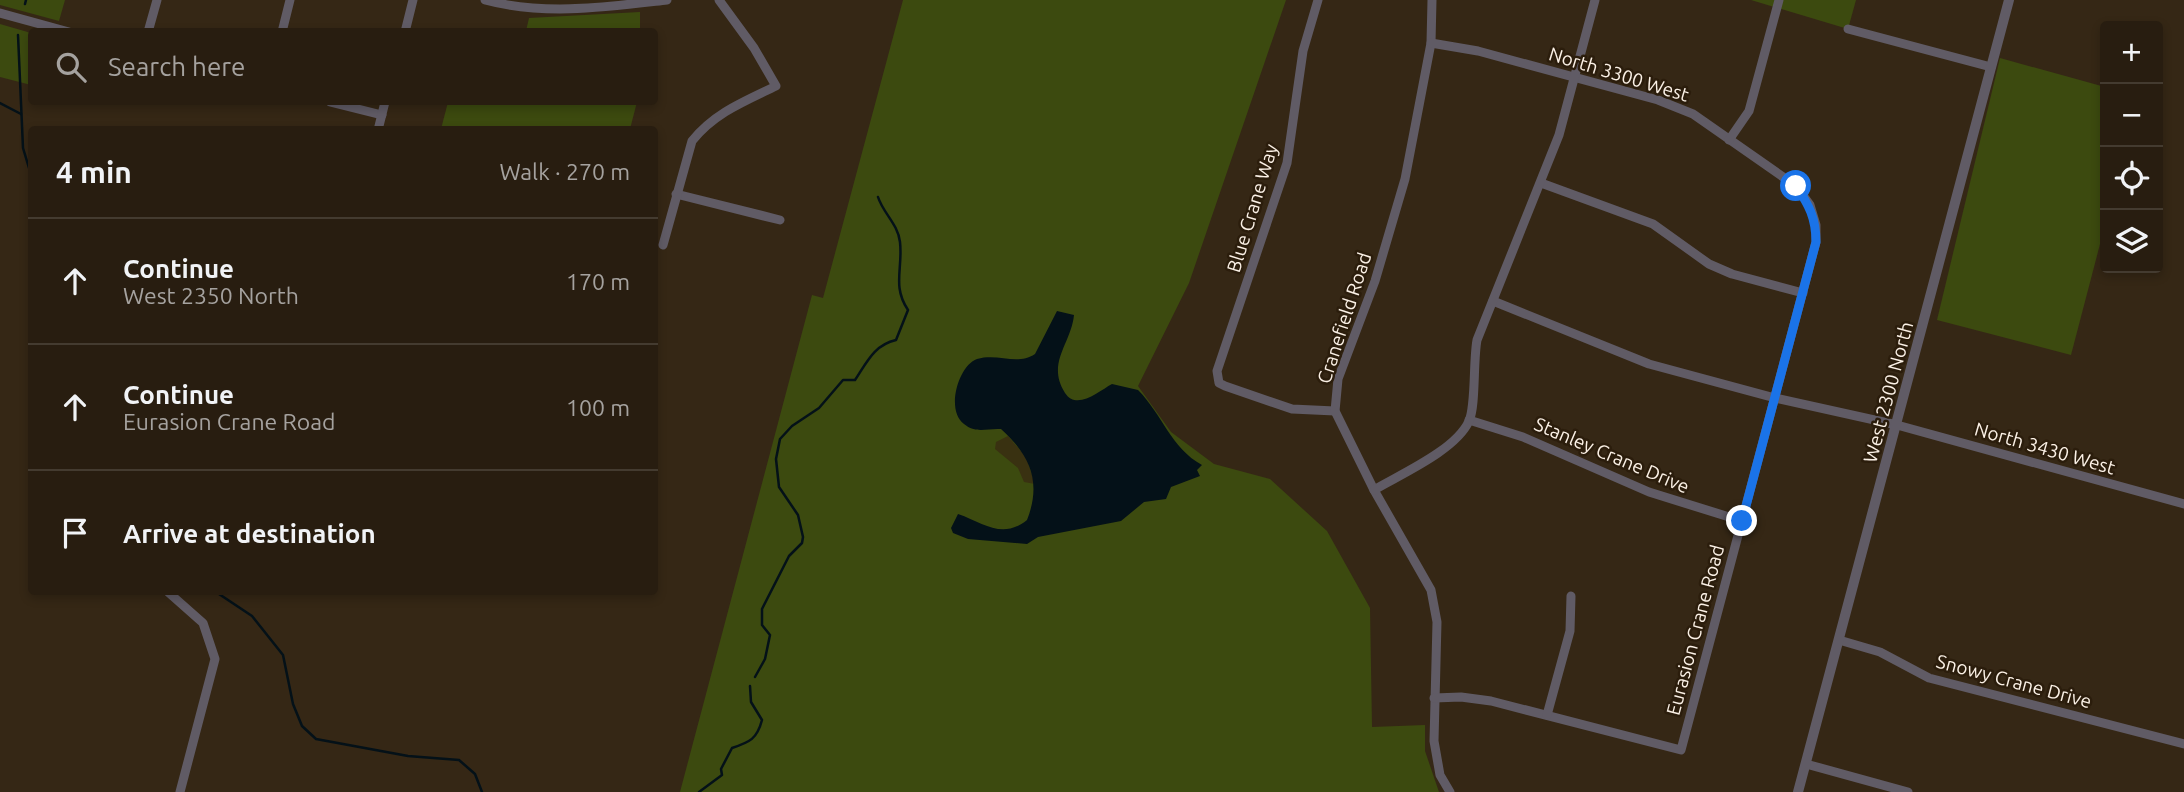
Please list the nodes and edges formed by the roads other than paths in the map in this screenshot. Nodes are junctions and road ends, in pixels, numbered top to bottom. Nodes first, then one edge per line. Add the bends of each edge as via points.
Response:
1 (157, 0) edge
2 (290, 0) edge
3 (413, 0) edge
4 (485, 0) edge
5 (667, 0) edge
6 (719, 0) edge
7 (1318, 0) edge
8 (1432, 0) edge
9 (1595, 0) edge
10 (1779, 0) edge
11 (2009, 0) edge
12 (542, 5) edge
13 (0, 13) edge
14 (54, 28) edge
15 (150, 28) edge
16 (283, 28) edge
17 (406, 28) edge
18 (1848, 29) dead end
19 (1431, 43) junction
20 (1992, 67) junction
21 (1574, 77) junction
22 (342, 105) edge
23 (385, 105) edge
24 (382, 115) junction
25 (379, 126) edge
26 (1729, 140) junction
27 (1541, 183) junction
28 (676, 194) junction
29 (1810, 205) joint
30 (780, 220) dead end
31 (663, 245) dead end
32 (1803, 293) junction
33 (1493, 301) junction
34 (1775, 398) junction
35 (1335, 411) junction
36 (1469, 420) junction
37 (1897, 425) junction
38 (1374, 490) junction
39 (2184, 504) edge
40 (1742, 521) junction
41 (171, 595) edge
42 (1571, 596) dead end
43 (1839, 640) junction
44 (1434, 698) junction
45 (1547, 715) junction
46 (2184, 744) edge
47 (1806, 764) junction
48 (180, 792) edge
49 (1450, 792) edge
50 (1798, 792) edge
51 (1908, 792) edge

1 - 15 street
2 - 16 street
3 - 17 street
4 - 12 street via 518,9
5 - 12 street
6 - 28 street via 776,86 703,127 692,141
7 - 35 street, Blue Crane Way via 1303,51 1287,163 1219,365 1219,383 1292,409
8 - 19 street, Cranefield Road
9 - 21 street
10 - 26 street via 1749,111
11 - 20 street, West 2300 North
13 - 14 street
18 - 20 street
19 - 21 street, North 3300 West
19 - 35 street, Cranefield Road via 1405,179 1375,281 1338,379
20 - 37 street, West 2300 North
21 - 26 street, North 3300 West via 1693,114
21 - 27 street
22 - 24 street
23 - 24 street
24 - 25 street
26 - 29 street, North 3300 West via 1796,186
27 - 32 street via 1653,224 1709,264 1732,274
27 - 33 street
28 - 30 street
28 - 31 street
29 - 32 street, Eurasion Crane Road via 1816,242
32 - 34 street, Eurasion Crane Road
33 - 34 street, North 3430 West via 1649,363
33 - 36 street via 1477,340
34 - 37 street, North 3430 West
34 - 40 street, Eurasion Crane Road
35 - 38 street, Cranefield Road
36 - 38 street via 1440,451
36 - 40 street, Stanley Crane Drive via 1523,436 1658,496
37 - 39 street, North 3430 West
37 - 43 street, West 2300 North
38 - 44 street, Cranefield Road via 1431,590 1437,622
40 - 45 street, Eurasion Crane Road via 1681,750
41 - 48 street via 203,623 215,659
42 - 45 street via 1570,631
43 - 46 street, Snowy Crane Drive via 1880,652 1929,678
43 - 47 street, West 2300 North
44 - 45 street via 1461,696
44 - 49 street, Cranefield Road via 1436,760
47 - 50 street, West 2300 North
47 - 51 street

